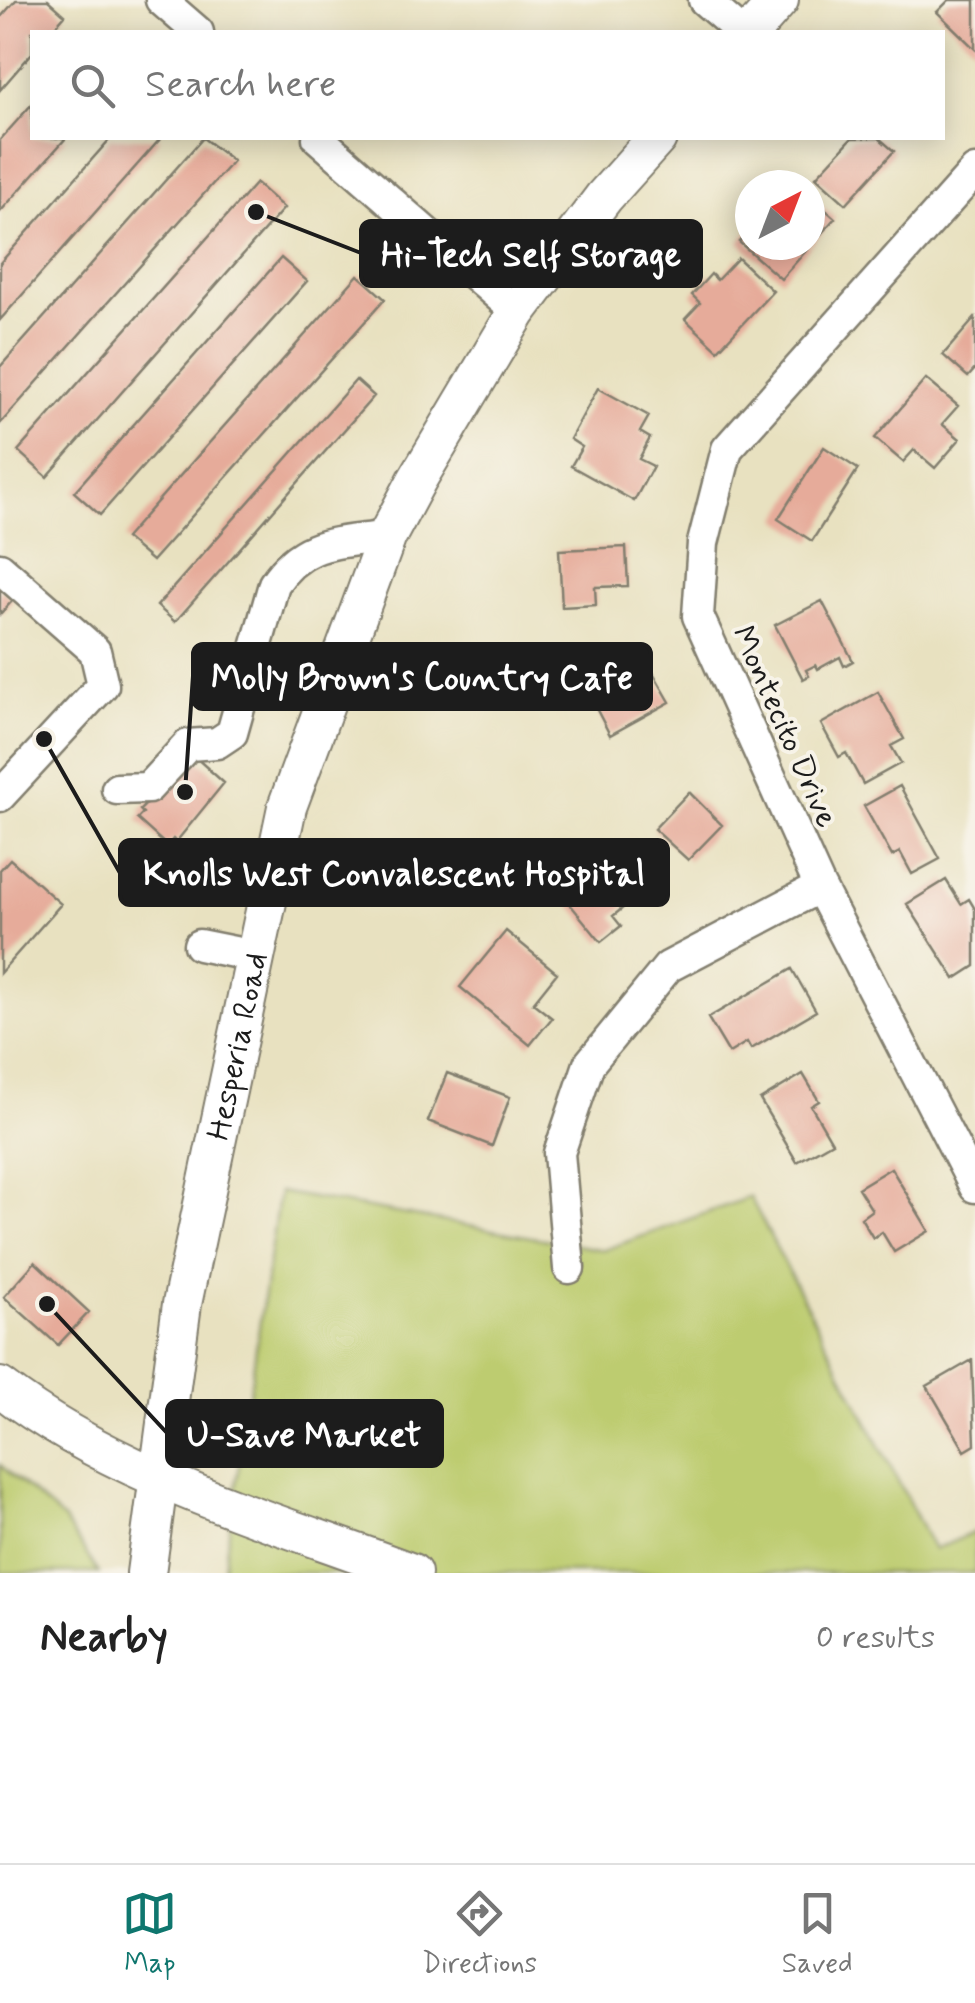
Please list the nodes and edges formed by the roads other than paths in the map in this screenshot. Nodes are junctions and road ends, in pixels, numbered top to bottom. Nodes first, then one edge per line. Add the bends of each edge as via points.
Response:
1 (161, 0) edge
2 (704, 0) edge
3 (780, 0) edge
4 (196, 30) edge
5 (739, 30) edge
6 (753, 30) edge
7 (320, 140) edge
8 (656, 140) edge
9 (975, 171) edge
10 (516, 312) junction
11 (386, 536) junction
12 (0, 568) edge
13 (117, 789) dead end
14 (0, 796) edge
15 (820, 887) junction
16 (198, 945) dead end
17 (254, 956) junction
18 (975, 1187) edge
19 (569, 1268) dead end
20 (0, 1387) edge
21 (161, 1478) junction
22 (146, 1573) edge
23 (412, 1573) edge

1 - 4 street
2 - 5 street
3 - 6 main road
7 - 10 street
8 - 10 main road, Hesperia Road
9 - 15 street, Montecito Drive via 728,449 704,543 698,616
10 - 11 main road, Hesperia Road
11 - 13 street via 305,550 288,563 274,584 239,720 228,738 188,745 148,788
11 - 17 main road, Hesperia Road via 287,807
12 - 14 street via 95,651 103,685
15 - 18 street, Montecito Drive
15 - 19 street via 668,967 588,1064 559,1153
16 - 17 street
17 - 21 main road, Hesperia Road via 182,1304
20 - 21 main road via 103,1454
21 - 22 main road, Hesperia Road
21 - 23 main road

